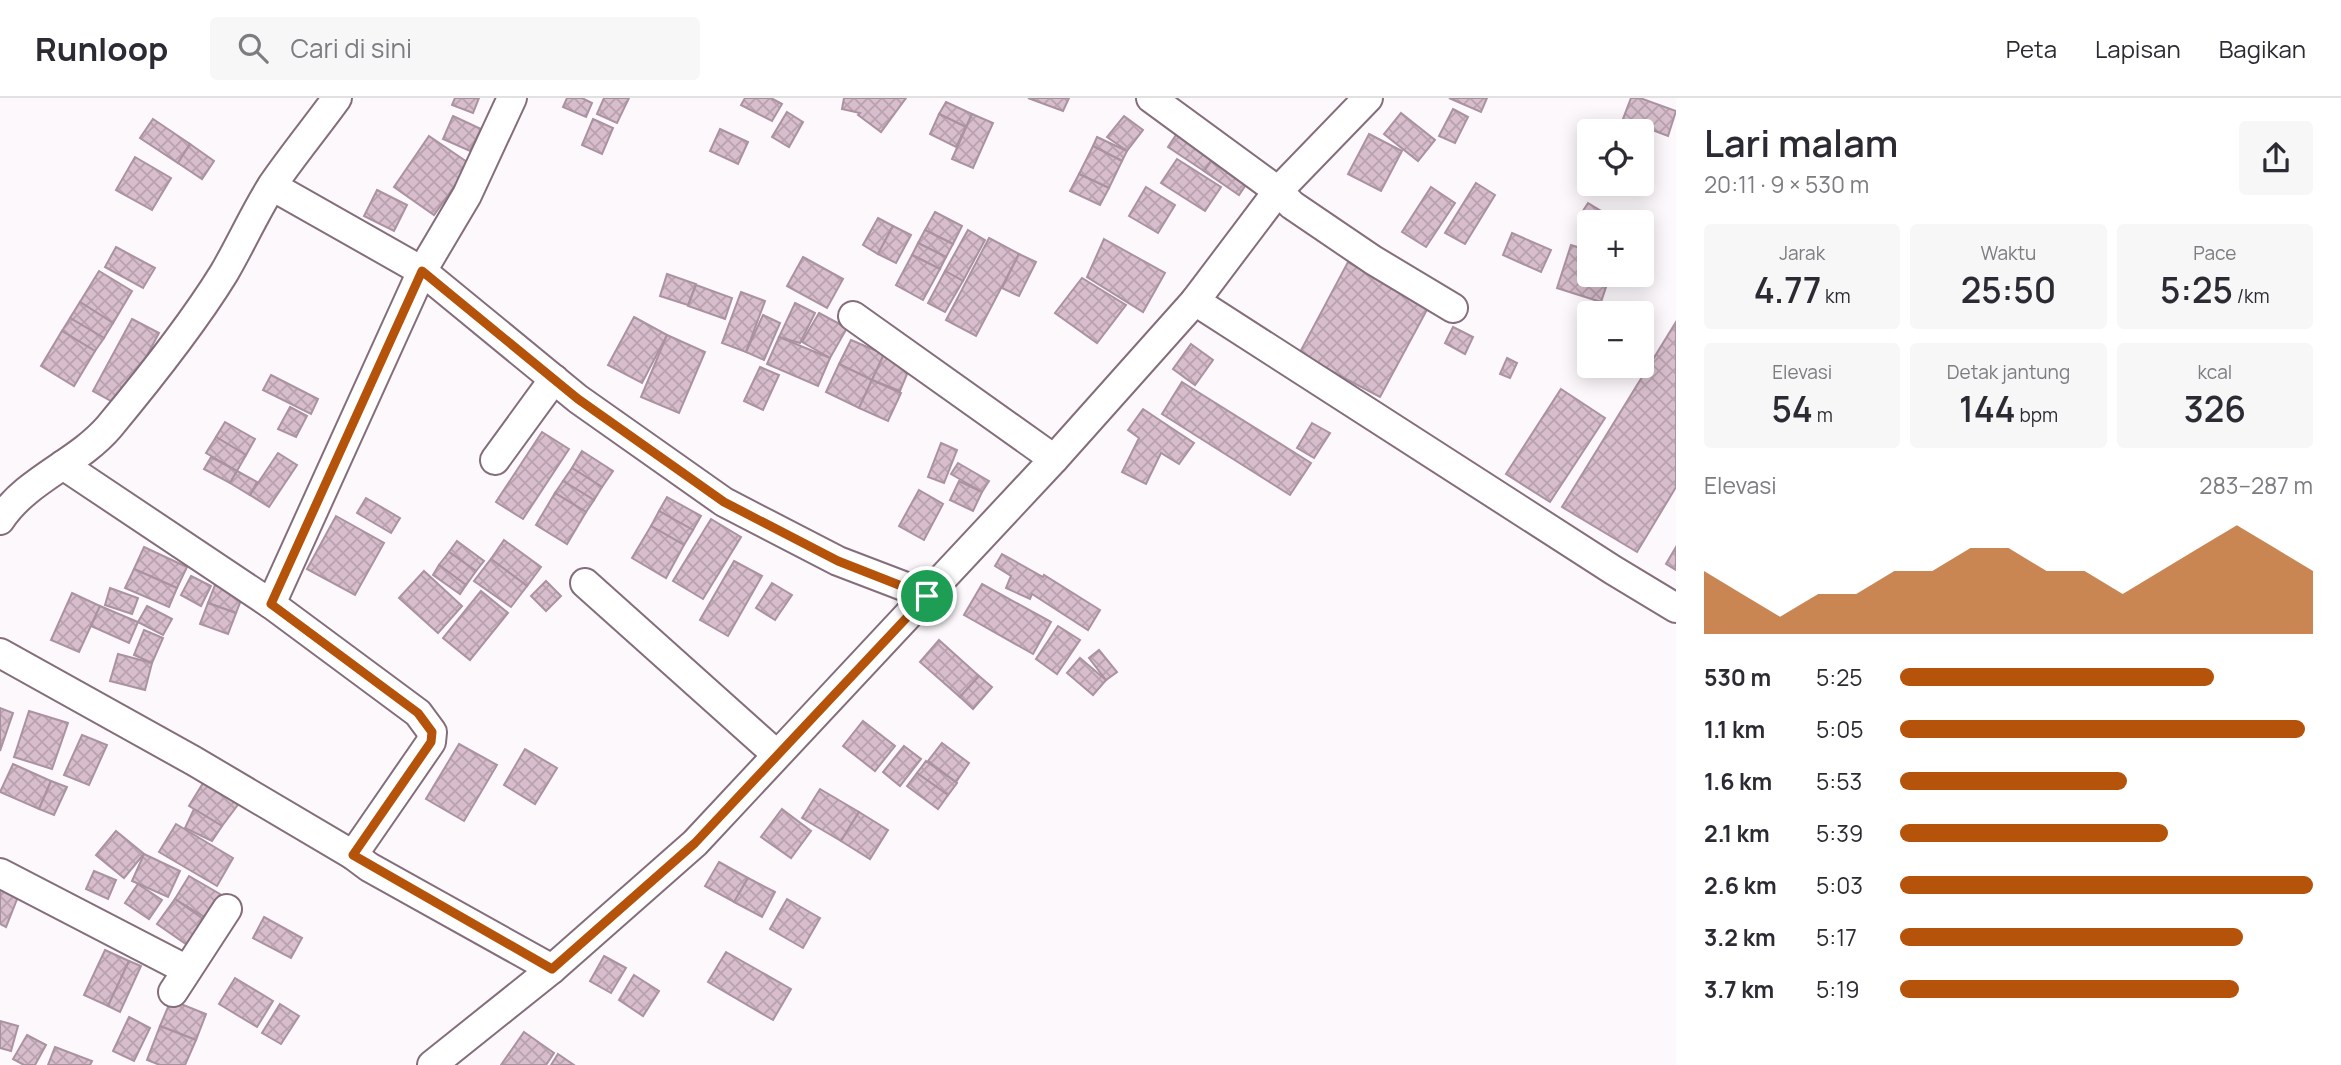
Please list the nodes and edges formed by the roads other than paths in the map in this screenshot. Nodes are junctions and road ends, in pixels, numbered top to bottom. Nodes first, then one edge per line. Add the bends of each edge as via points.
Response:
1 (337, 98) edge
2 (512, 98) edge
3 (1151, 98) edge
4 (1368, 98) edge
5 (272, 186) junction
6 (1278, 191) junction
7 (422, 271) junction
8 (1195, 301) junction
9 (1453, 308) dead end
10 (853, 316) dead end
11 (554, 379) junction
12 (1054, 459) junction
13 (495, 460) dead end
14 (63, 465) junction
15 (0, 520) edge
16 (585, 583) dead end
17 (927, 596) junction
18 (271, 604) junction
19 (1676, 608) edge
20 (0, 653) edge
21 (776, 754) junction
22 (353, 855) junction
23 (0, 873) edge
24 (227, 909) dead end
25 (552, 969) junction
26 (432, 1065) edge

1 - 5 street
2 - 7 street via 467,195
3 - 6 street
4 - 6 street
5 - 7 street
5 - 14 street via 223,274 159,365 106,430
6 - 8 street
6 - 9 street via 1361,252
7 - 11 street
7 - 18 street
8 - 12 street
8 - 19 street
10 - 12 street
11 - 13 street
11 - 17 street via 724,502 838,561
12 - 17 street
14 - 15 street via 31,486
14 - 18 street
16 - 21 street
17 - 21 street
18 - 22 street via 418,713 432,732 431,742
20 - 22 street
21 - 25 street via 695,843
22 - 25 street
23 - 24 street via 180,981
25 - 26 street

